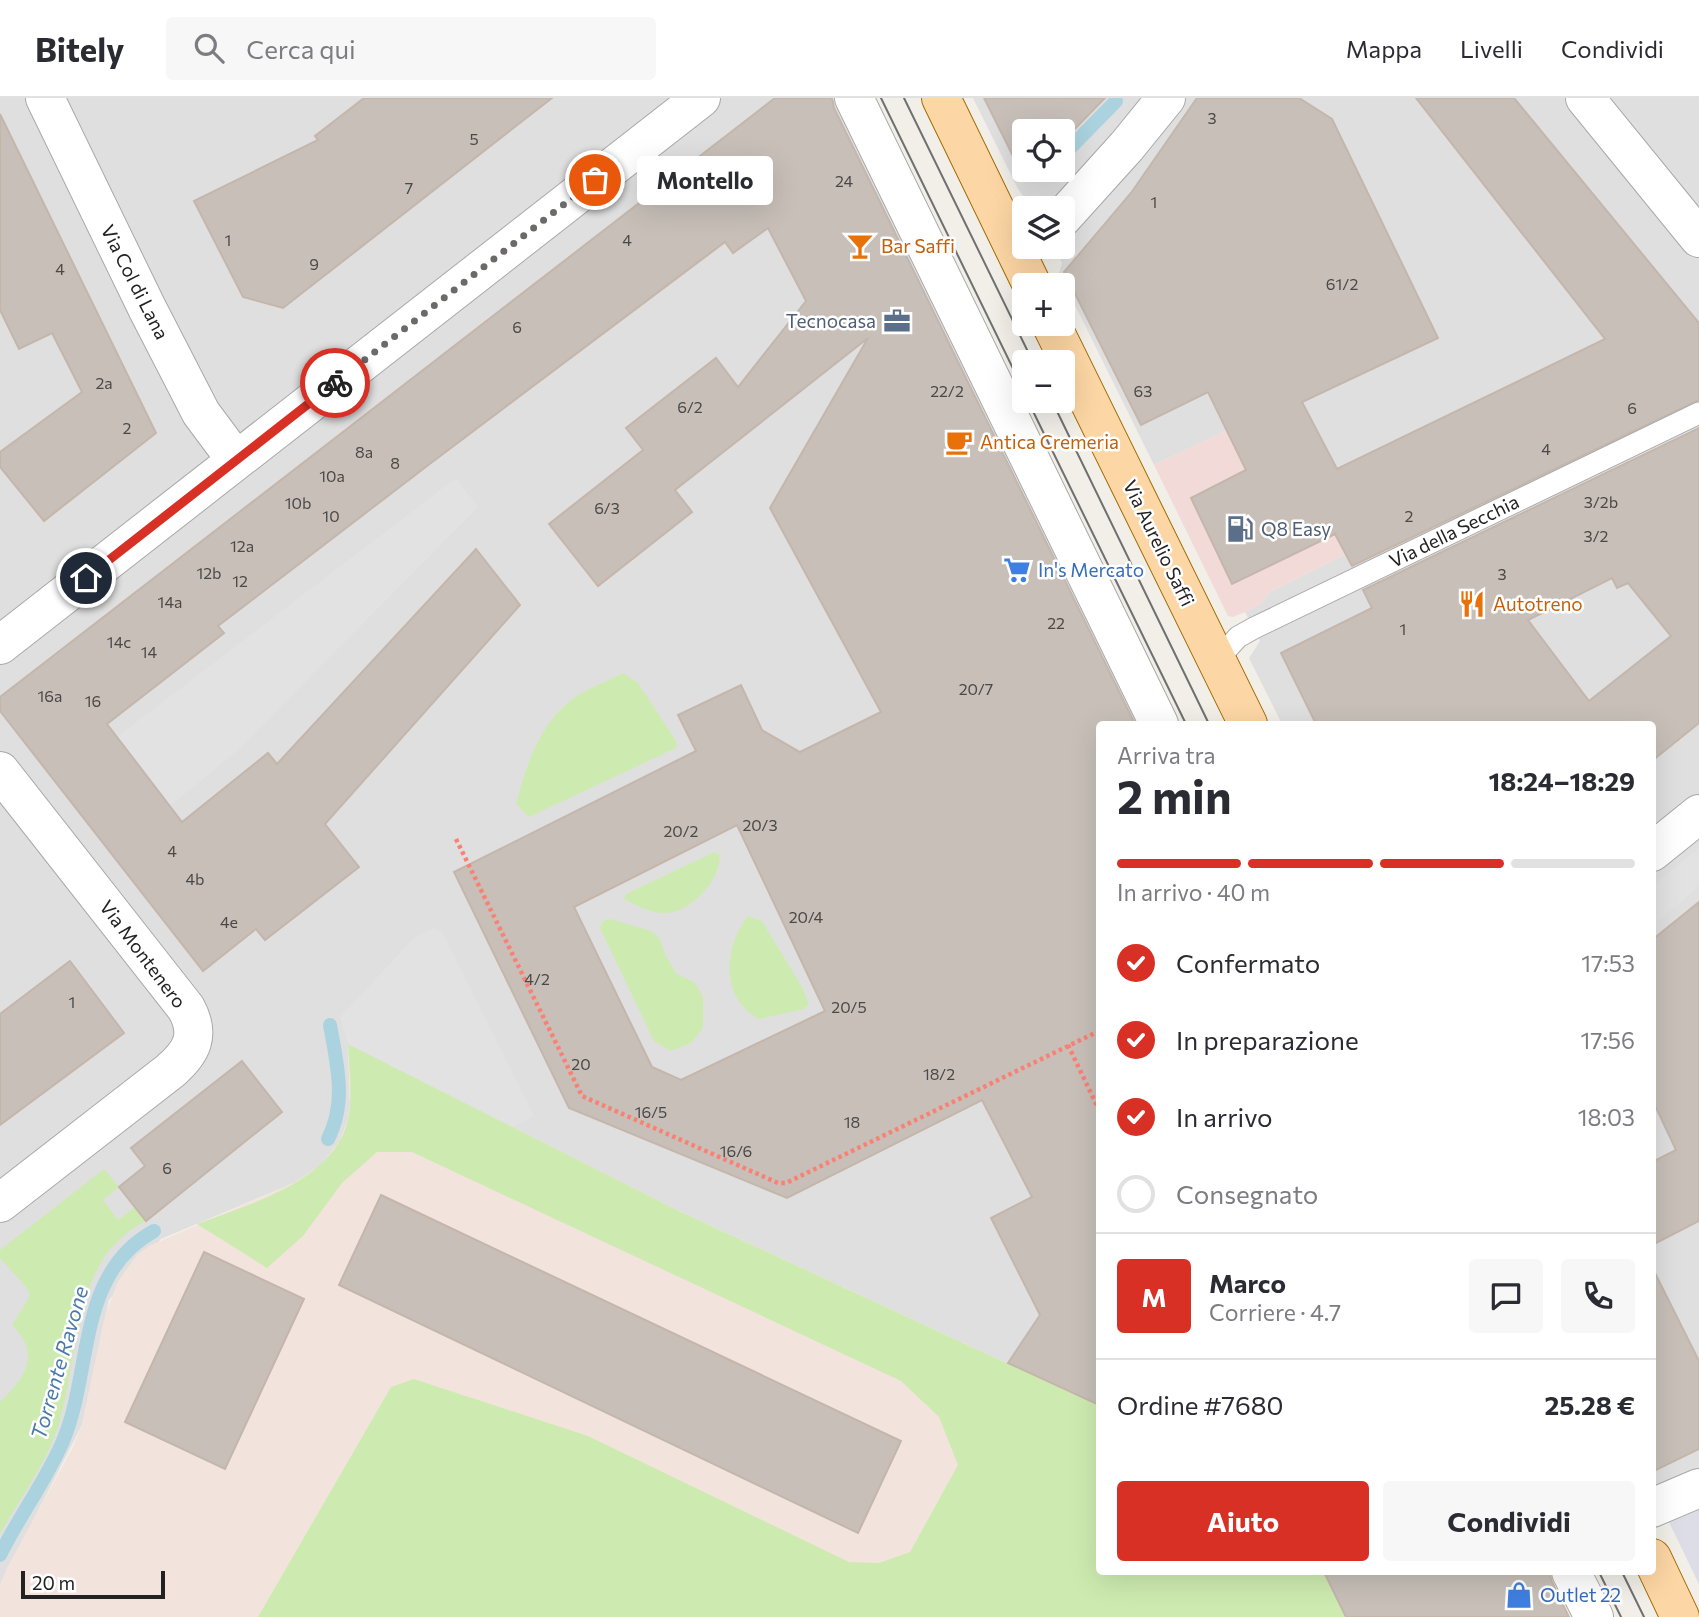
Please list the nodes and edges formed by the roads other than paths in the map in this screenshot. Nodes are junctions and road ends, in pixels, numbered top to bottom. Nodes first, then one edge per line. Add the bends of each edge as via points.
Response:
1 (45, 98) edge
2 (701, 98) edge
3 (854, 98) edge
4 (941, 98) edge
5 (1166, 98) edge
6 (1585, 98) edge
7 (1075, 204) edge
8 (1012, 230) edge
9 (1699, 238) edge
10 (1057, 336) edge
11 (1699, 413) edge
12 (236, 460) junction
13 (0, 645) edge
14 (1217, 660) junction
15 (1158, 721) edge
16 (1247, 721) edge
17 (0, 771) edge
18 (1699, 814) edge
19 (1656, 849) edge
20 (0, 1203) edge
21 (1699, 1488) edge
22 (1656, 1506) edge
23 (1656, 1566) edge
24 (1573, 1575) edge
25 (1594, 1617) edge
26 (1680, 1617) edge

1 - 12 street, Via Col di Lana via 195,401
2 - 12 street
3 - 15 street
4 - 8 main road
5 - 7 street
6 - 9 street
10 - 14 main road, Via Aurelio Saffi
11 - 14 lane, Via della Secchia via 1254,628 1238,637
12 - 13 street
14 - 16 main road, Via Aurelio Saffi
17 - 20 street, Via Montenero via 186,1008 195,1040 170,1071
18 - 19 street
21 - 22 street
23 - 26 main road
24 - 25 street

